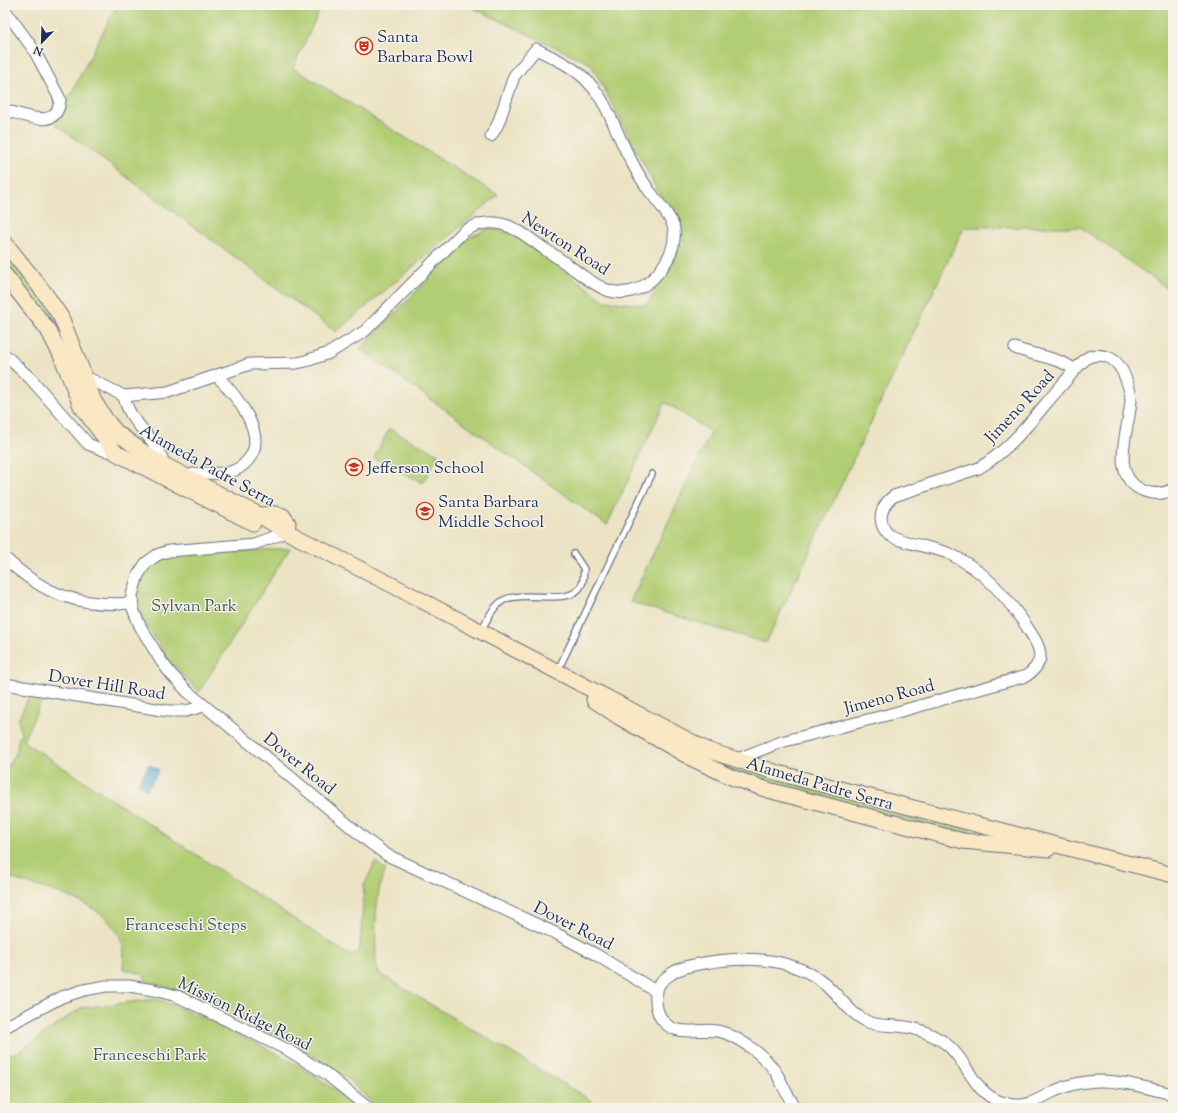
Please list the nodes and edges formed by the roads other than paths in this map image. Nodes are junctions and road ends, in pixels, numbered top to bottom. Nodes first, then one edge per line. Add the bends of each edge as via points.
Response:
1 (5, 10) edge
2 (5, 110) edge
3 (491, 136) dead end
4 (5, 243) edge
5 (5, 275) edge
6 (1016, 348) dead end
7 (5, 355) edge
8 (1075, 370) junction
9 (216, 375) junction
10 (84, 376) junction
11 (124, 396) junction
12 (116, 453) junction
13 (164, 466) junction
14 (652, 474) dead end
15 (185, 477) junction
16 (1173, 489) edge
17 (287, 532) junction
18 (574, 554) dead end
19 (5, 558) edge
20 (132, 603) junction
21 (481, 632) junction
22 (557, 673) junction
23 (5, 684) edge
24 (204, 706) junction
25 (735, 760) junction
26 (1075, 851) junction
27 (1173, 875) edge
28 (657, 992) junction
29 (5, 1027) edge
30 (1173, 1094) edge
31 (368, 1108) edge
32 (797, 1108) edge

1 - 2 street via 34,50 60,99 57,113 45,120
3 - 9 street, Newton Road via 498,124 514,76 536,49 589,82 604,103 632,163 674,227 672,244 657,274 642,288 624,293 615,292 595,284 518,229 494,222 483,223 464,231 365,330 329,353 306,361 250,364
4 - 10 street, Alameda Padre Serra via 61,317
5 - 12 street, Alameda Padre Serra via 51,334 81,406
6 - 8 street via 1030,354 1059,360
7 - 12 street via 31,379 88,444
8 - 16 street, Jimeno Road via 1089,357 1096,356 1109,358 1119,366 1126,379 1131,400 1122,456 1124,468 1134,485 1145,492 1159,494
8 - 25 street, Jimeno Road via 1008,447 991,461 979,468 894,496 884,506 882,513 884,528 893,537 948,553 978,570 1001,591 1038,643 1040,655 1036,667 1026,676 781,742
9 - 11 street, Newton Road via 168,392
9 - 15 street via 249,419 256,436 255,449 249,460 236,470 225,473 195,473
10 - 11 street
10 - 13 street, Alameda Padre Serra via 96,405 112,428 139,451
11 - 13 street via 128,410 160,454
12 - 17 street, Alameda Padre Serra via 254,524
13 - 15 street, Alameda Padre Serra
14 - 22 lane
15 - 17 street, Alameda Padre Serra
17 - 20 street, Dover Road via 254,544 169,551 157,555 146,563 138,575 133,588
17 - 21 street, Alameda Padre Serra
18 - 21 lane via 584,569 582,585 572,594 560,598 518,595 503,600 493,610
19 - 20 street via 36,583 66,598 97,604
20 - 24 street, Dover Road via 140,626 166,668
21 - 22 street, Alameda Padre Serra
22 - 25 street, Alameda Padre Serra via 692,742
22 - 26 street, Alameda Padre Serra via 619,717 651,736 703,764 754,786 963,841
23 - 24 street, Dover Hill Road via 168,711 186,711
24 - 28 street, Dover Road via 387,855 555,933 596,954
25 - 26 street, Alameda Padre Serra
26 - 27 street, Alameda Padre Serra
28 - 30 street via 663,980 676,971 691,966 718,960 765,960 789,965 818,978 865,1021 880,1026 914,1029 936,1038 955,1053 982,1091 1003,1103 1028,1104 1070,1085 1102,1081
28 - 32 street via 658,1014 666,1025 685,1031 719,1031 758,1054 770,1065 789,1100
29 - 31 street, Mission Ridge Road via 62,997 84,990 106,986 154,990 177,996 288,1050 325,1073

